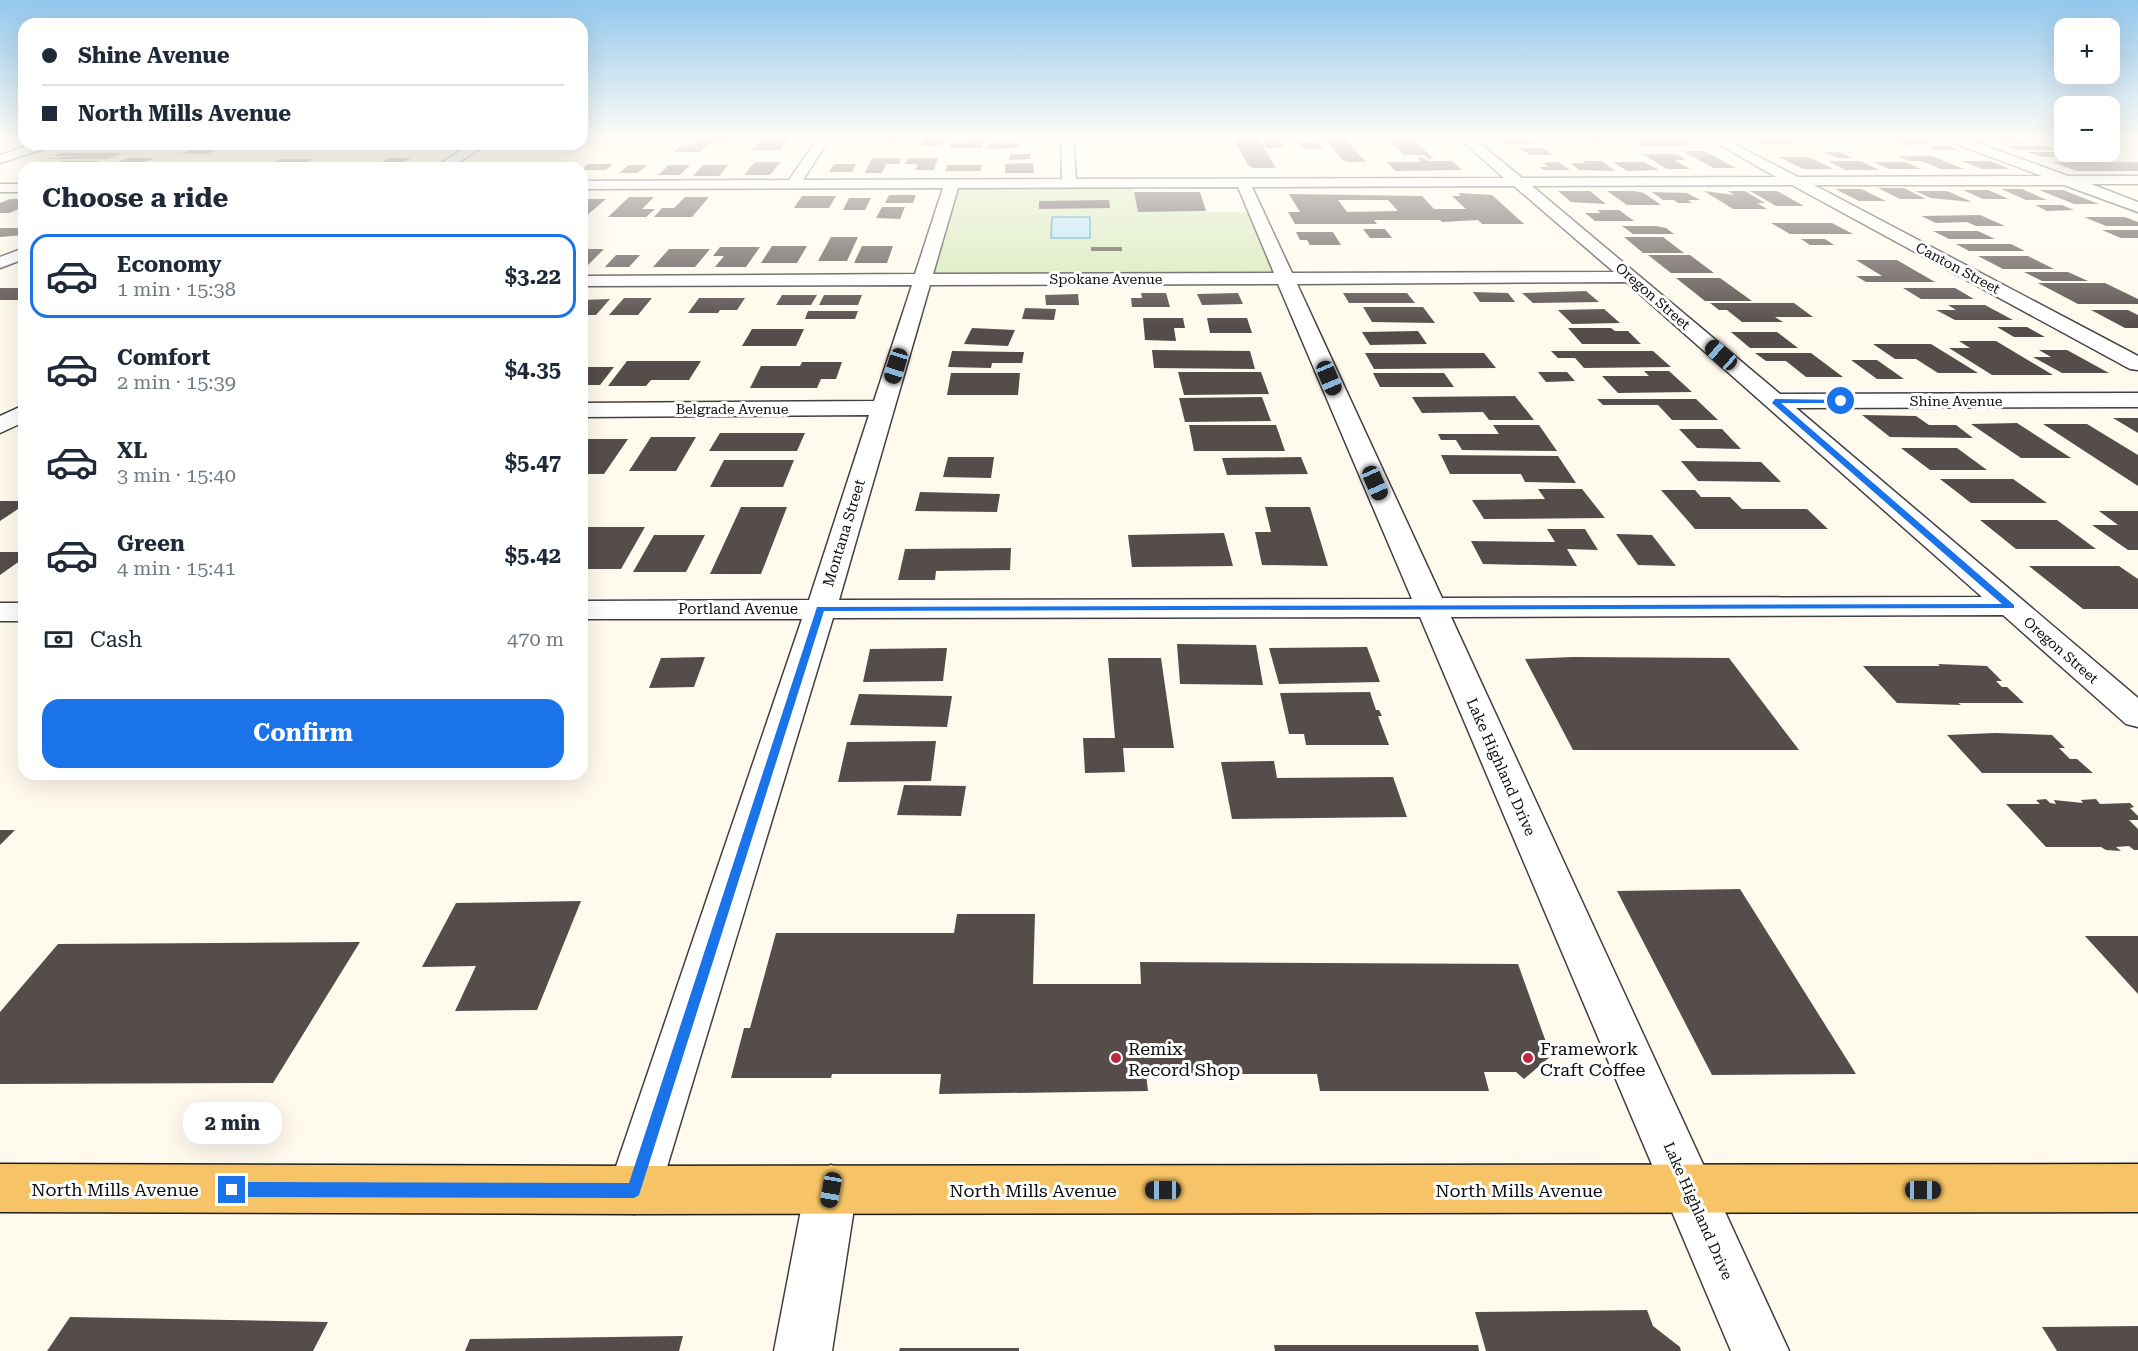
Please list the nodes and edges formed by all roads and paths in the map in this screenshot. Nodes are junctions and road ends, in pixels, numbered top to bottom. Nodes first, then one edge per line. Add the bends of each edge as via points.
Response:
1 (947, 201) edge
2 (1251, 201) edge
3 (1542, 201) edge
4 (1832, 201) edge
5 (2122, 201) edge
6 (2138, 207) edge
7 (18, 256) edge
8 (0, 263) edge
9 (1631, 277) junction
10 (1286, 279) junction
11 (922, 280) junction
12 (588, 281) edge
13 (2138, 364) edge
14 (2138, 400) edge
15 (1775, 401) junction
16 (0, 402) edge
17 (18, 404) edge
18 (883, 408) junction
19 (588, 410) edge
20 (18, 416) edge
21 (0, 426) edge
22 (2010, 606) junction
23 (1430, 608) junction
24 (820, 609) junction
25 (588, 610) edge
26 (0, 612) edge
27 (18, 612) edge
28 (2138, 716) edge
29 (0, 1188) edge
30 (2138, 1188) edge
31 (634, 1190) junction
32 (831, 1190) junction
33 (1689, 1190) junction
34 (802, 1351) edge
35 (1760, 1351) edge

1 - 11 street, Montana Street
2 - 10 street, Lake Highland Drive
3 - 9 street, Oregon Street
4 - 13 street, Canton Street
5 - 6 street
7 - 8 street
9 - 10 street, Spokane Avenue
9 - 15 street, Oregon Street
10 - 11 street, Spokane Avenue
10 - 23 street, Lake Highland Drive
11 - 12 street, Spokane Avenue
11 - 18 street, Montana Street
14 - 15 street, Shine Avenue
15 - 22 street, Oregon Street
16 - 17 street
18 - 19 street, Belgrade Avenue
18 - 24 street, Montana Street
20 - 21 street
22 - 23 street, Portland Avenue
22 - 28 street, Oregon Street
23 - 24 street, Portland Avenue
23 - 33 street, Lake Highland Drive
24 - 25 street, Portland Avenue
24 - 31 street, Montana Street
26 - 27 street
29 - 31 main road, North Mills Avenue
30 - 33 main road, North Mills Avenue
31 - 32 main road, North Mills Avenue
32 - 33 main road, North Mills Avenue
32 - 34 street
33 - 35 street, Lake Highland Drive

